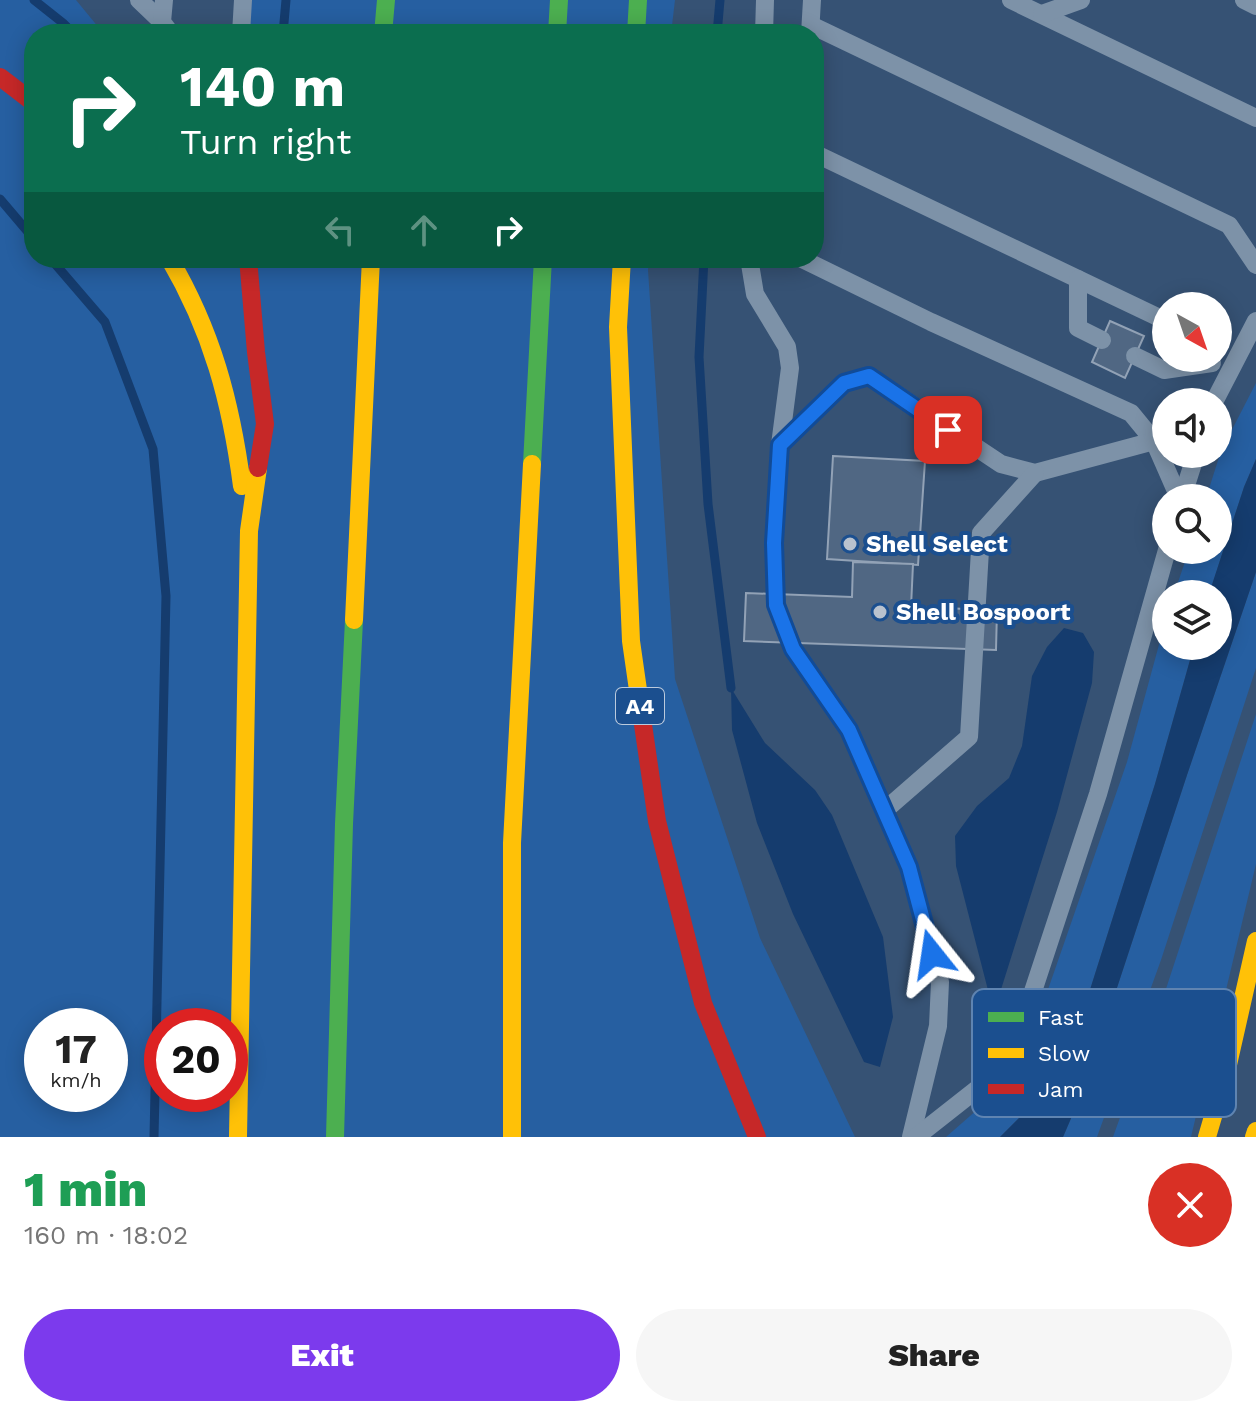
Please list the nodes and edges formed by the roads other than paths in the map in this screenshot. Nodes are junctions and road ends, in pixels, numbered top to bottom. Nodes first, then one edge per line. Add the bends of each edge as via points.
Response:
1 (139, 0) edge
2 (164, 0) edge
3 (243, 0) edge
4 (386, 0) edge
5 (559, 0) edge
6 (638, 0) edge
7 (765, 0) edge
8 (812, 0) edge
9 (1011, 0) edge
10 (1081, 0) edge
11 (1244, 0) edge
12 (1256, 6) edge
13 (1042, 14) junction
14 (162, 24) edge
15 (166, 24) edge
16 (242, 24) edge
17 (384, 24) edge
18 (558, 24) edge
19 (637, 24) edge
20 (764, 24) edge
21 (811, 24) edge
22 (824, 35) edge
23 (0, 77) edge
24 (24, 95) edge
25 (1256, 118) edge
26 (824, 158) edge
27 (1256, 265) edge
28 (175, 268) edge
29 (249, 268) edge
30 (371, 268) edge
31 (542, 268) edge
32 (621, 268) edge
33 (751, 268) edge
34 (820, 268) edge
35 (1078, 279) junction
36 (1152, 314) edge
37 (1256, 321) edge
38 (1102, 340) dead end
39 (1135, 356) dead end
40 (1152, 364) edge
41 (1220, 388) edge
42 (1152, 431) edge
43 (1152, 440) edge
44 (780, 445) junction
45 (1035, 473) junction
46 (249, 531) junction
47 (1163, 564) edge
48 (884, 811) junction
49 (1256, 941) edge
50 (1034, 989) edge
51 (1236, 1029) edge
52 (972, 1093) edge
53 (1213, 1117) edge
54 (1256, 1131) edge
55 (238, 1137) edge
56 (335, 1137) edge
57 (512, 1137) edge
58 (757, 1137) edge
59 (914, 1137) edge
60 (1207, 1137) edge
61 (1254, 1137) edge

1 - 14 lane
2 - 15 lane
3 - 16 lane
4 - 17 main road
5 - 18 main road
6 - 19 main road
7 - 20 lane
8 - 21 lane
9 - 13 lane
10 - 13 lane
11 - 12 lane
13 - 25 lane
22 - 27 lane via 1229,225
23 - 24 main road
26 - 35 lane
28 - 46 main road via 213,347 234,427
29 - 46 main road via 265,424
30 - 56 main road
31 - 57 main road via 512,843
32 - 58 main road, A4 via 618,327 631,641 657,821 703,1003
33 - 44 lane via 755,294 787,347 790,368
34 - 42 lane via 1131,413
35 - 36 lane
35 - 38 lane via 1078,328
37 - 41 lane
39 - 40 lane
43 - 45 lane
44 - 45 lane via 844,383 869,376 1001,464
44 - 48 lane via 776,605 793,649 849,730
45 - 48 lane via 981,533 969,737
46 - 55 main road
47 - 50 lane via 1098,794
48 - 59 lane via 909,867 940,982 938,1026
49 - 51 main road
52 - 59 lane
53 - 60 main road
54 - 61 main road

